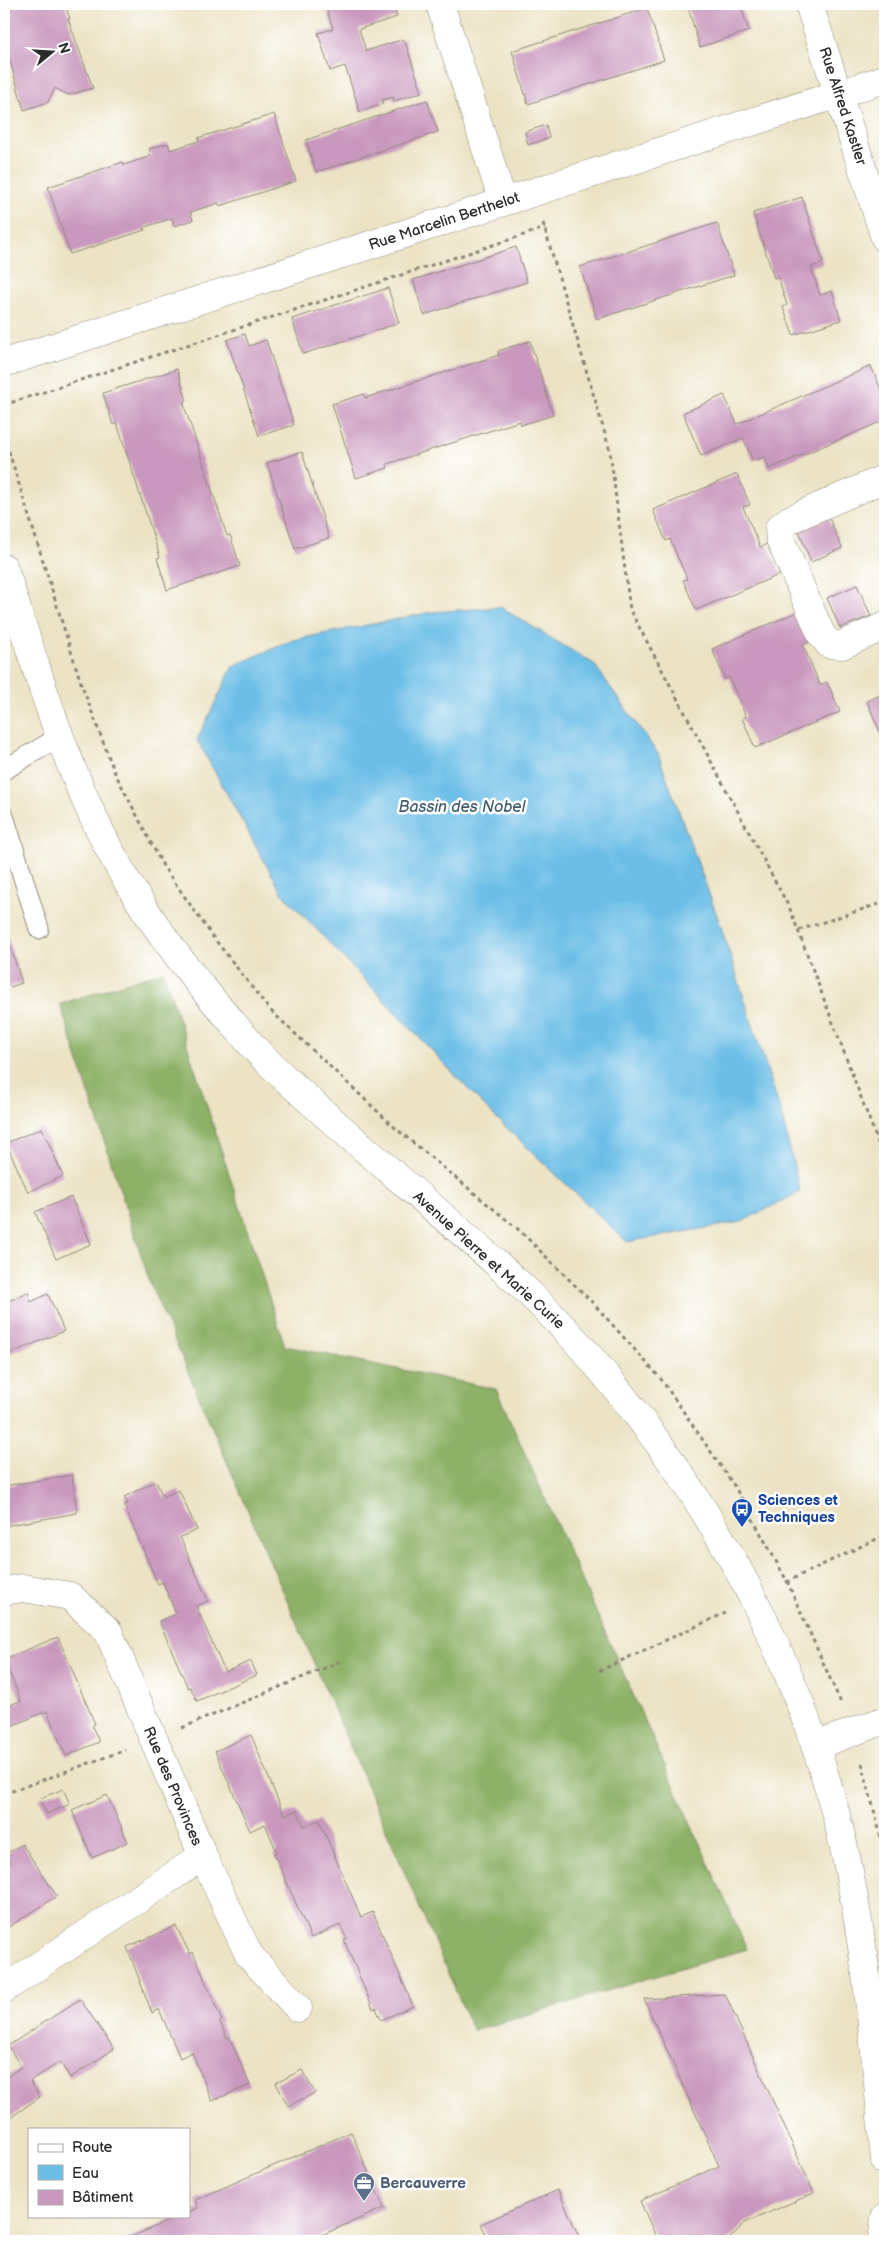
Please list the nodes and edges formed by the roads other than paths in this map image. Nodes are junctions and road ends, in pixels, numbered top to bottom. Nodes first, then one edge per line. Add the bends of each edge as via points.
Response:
1 (440, 4) edge
2 (809, 4) edge
3 (885, 79) edge
4 (840, 94) junction
5 (503, 202) junction
6 (885, 238) edge
7 (4, 363) edge
8 (885, 478) edge
9 (4, 568) edge
10 (885, 626) edge
11 (59, 737) junction
12 (4, 770) edge
13 (4, 816) edge
14 (39, 929) dead end
15 (4, 1591) edge
16 (885, 1720) edge
17 (814, 1746) junction
18 (203, 1856) junction
19 (4, 1989) edge
20 (298, 2008) dead end
21 (885, 2161) edge
22 (885, 2218) edge
23 (882, 2241) edge

1 - 5 street
2 - 4 street, Rue Alfred Kastler
3 - 4 street, Rue Marcelin Berthelot
4 - 5 street, Rue Marcelin Berthelot
4 - 6 street, Rue Alfred Kastler
5 - 7 street, Rue Marcelin Berthelot
8 - 10 street via 789,520 779,528 780,539 829,644 842,645
9 - 11 street, Avenue Pierre et Marie Curie
11 - 12 lane
11 - 17 street, Avenue Pierre et Marie Curie via 97,825 135,894 183,965 264,1059 532,1296 605,1374 644,1423 698,1502 728,1554 773,1642
13 - 14 lane
15 - 18 street, Rue des Provinces via 23,1588 70,1596 108,1632
16 - 17 street
17 - 21 street, Avenue Pierre et Marie Curie via 843,1846 864,1953
18 - 19 street, Rue des Provinces
18 - 20 street via 250,1955
22 - 23 street

